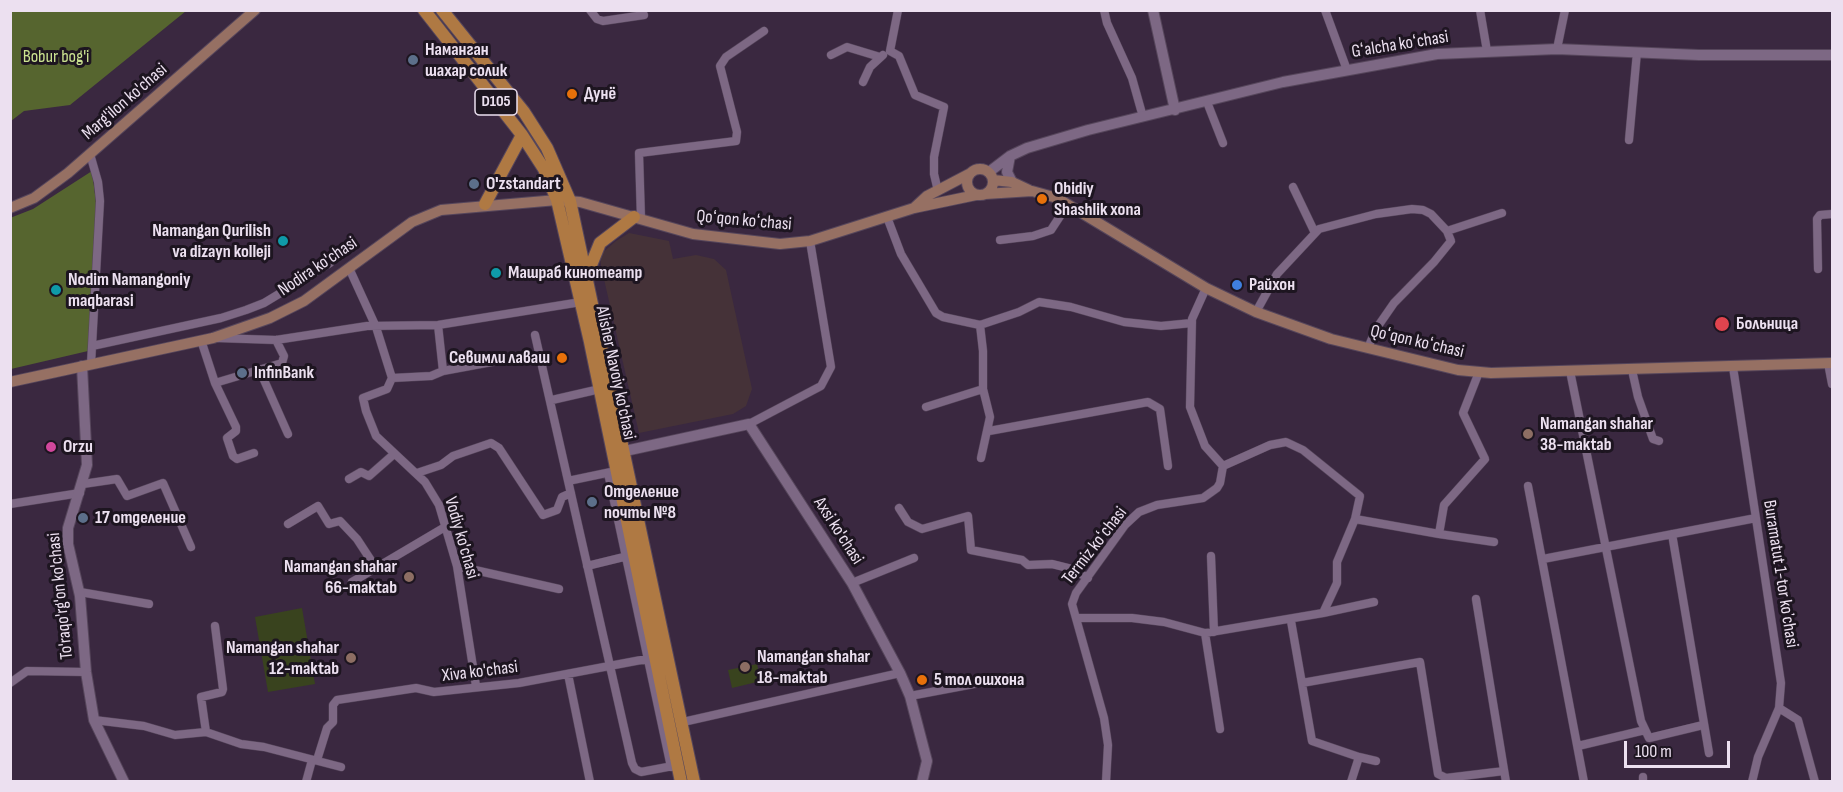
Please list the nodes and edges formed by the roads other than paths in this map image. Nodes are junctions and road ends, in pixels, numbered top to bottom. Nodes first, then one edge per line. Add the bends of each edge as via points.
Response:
1 (255, 10) edge
2 (424, 10) edge
3 (442, 10) edge
4 (590, 10) edge
5 (898, 10) edge
6 (1104, 10) edge
7 (1153, 10) edge
8 (1325, 10) edge
9 (1480, 10) edge
10 (1565, 10) edge
11 (644, 15) dead end
12 (764, 31) dead end
13 (1557, 49) junction
14 (890, 51) junction
15 (1487, 51) junction
16 (1637, 52) junction
17 (831, 55) dead end
18 (1833, 55) edge
19 (880, 57) junction
20 (1347, 70) junction
21 (862, 82) dead end
22 (1207, 102) junction
23 (1174, 110) junction
24 (1143, 117) junction
25 (522, 135) junction
26 (1629, 140) dead end
27 (1223, 143) dead end
28 (90, 154) junction
29 (1010, 156) junction
30 (969, 174) junction
31 (991, 176) junction
32 (1012, 182) junction
33 (1293, 187) dead end
34 (938, 191) junction
35 (1032, 192) junction
36 (980, 195) junction
37 (557, 200) junction
38 (570, 201) junction
39 (485, 204) junction
40 (1068, 204) junction
41 (10, 208) edge
42 (914, 208) junction
43 (1502, 213) dead end
44 (1833, 214) edge
45 (887, 217) junction
46 (638, 218) junction
47 (1447, 231) junction
48 (1315, 233) junction
49 (1000, 240) dead end
50 (810, 241) junction
51 (330, 263) dead end
52 (350, 268) junction
53 (1818, 269) dead end
54 (587, 276) junction
55 (1206, 288) junction
56 (581, 302) junction
57 (264, 303) junction
58 (1256, 312) junction
59 (270, 318) junction
60 (1192, 323) junction
61 (438, 325) junction
62 (980, 325) junction
63 (376, 327) junction
64 (536, 335) dead end
65 (213, 338) junction
66 (201, 340) junction
67 (276, 340) junction
68 (92, 346) junction
69 (1368, 348) junction
70 (524, 356) dead end
71 (1831, 363) edge
72 (86, 365) junction
73 (1733, 367) junction
74 (1632, 370) junction
75 (260, 371) junction
76 (443, 371) junction
77 (1570, 371) junction
78 (1479, 372) junction
79 (392, 378) junction
80 (10, 382) edge
81 (215, 383) junction
82 (1833, 384) edge
83 (600, 389) junction
84 (982, 389) junction
85 (552, 400) junction
86 (926, 407) dead end
87 (749, 424) junction
88 (989, 431) junction
89 (288, 434) dead end
90 (1659, 441) dead end
91 (625, 451) junction
92 (254, 453) dead end
93 (394, 453) junction
94 (981, 458) dead end
95 (1168, 466) dead end
96 (1223, 466) junction
97 (613, 472) junction
98 (417, 473) junction
99 (349, 479) dead end
100 (568, 481) junction
101 (1528, 486) dead end
102 (81, 489) junction
103 (571, 494) junction
104 (10, 504) edge
105 (899, 508) dead end
106 (1756, 518) junction
107 (1355, 519) junction
108 (288, 524) dead end
109 (445, 527) junction
110 (1439, 534) junction
111 (1672, 534) junction
112 (1494, 542) dead end
113 (191, 547) dead end
114 (1605, 547) junction
115 (631, 555) junction
116 (1211, 556) dead end
117 (914, 558) dead end
118 (1543, 559) junction
119 (457, 566) junction
120 (587, 567) junction
121 (376, 568) junction
122 (1088, 578) junction
123 (352, 582) dead end
124 (852, 583) junction
125 (559, 589) dead end
126 (80, 592) junction
127 (1476, 599) dead end
128 (1374, 602) dead end
129 (148, 604) dead end
130 (1323, 614) junction
131 (1076, 618) junction
132 (1291, 621) junction
133 (215, 626) dead end
134 (1214, 632) junction
135 (1205, 633) junction
136 (653, 658) junction
137 (610, 666) junction
138 (86, 672) junction
139 (900, 673) junction
140 (568, 674) junction
141 (1011, 677) dead end
142 (10, 683) edge
143 (1302, 683) junction
144 (476, 686) junction
145 (910, 696) junction
146 (1779, 708) junction
147 (94, 720) junction
148 (683, 722) junction
149 (1703, 725) junction
150 (1220, 729) dead end
151 (1645, 730) junction
152 (206, 732) junction
153 (1578, 746) junction
154 (1709, 753) dead end
155 (1359, 757) junction
156 (315, 760) junction
157 (1376, 761) dead end
158 (675, 766) junction
159 (341, 767) dead end
160 (1504, 771) junction
161 (124, 782) edge
162 (306, 782) edge
163 (590, 782) edge
164 (681, 782) edge
165 (694, 782) edge
166 (922, 782) edge
167 (1106, 782) edge
168 (1352, 782) edge
169 (1506, 782) edge
170 (1584, 782) edge
171 (1752, 782) edge
172 (1815, 782) edge

1 - 28 main road, Marg'ilon ko'chasi
2 - 25 main road, Alisher Navoiy ko'chasi / D105
3 - 38 main road, D105 via 524,112 547,148
4 - 11 street via 603,21
5 - 14 street
6 - 24 street via 1132,78
7 - 23 street
8 - 20 street
9 - 15 street
10 - 13 street
12 - 46 street via 726,57 720,66 736,141 639,153
13 - 15 street, Gʻalcha koʻchasi
13 - 16 street, Gʻalcha koʻchasi
14 - 19 street
14 - 34 street via 898,56 915,95 944,107 934,157
15 - 20 street, Gʻalcha koʻchasi via 1437,54
16 - 18 street, Gʻalcha koʻchasi via 1753,57
16 - 26 street
17 - 19 street via 846,47
19 - 21 street
20 - 22 street, Gʻalcha koʻchasi
22 - 23 street, Gʻalcha koʻchasi
22 - 27 street
23 - 24 street, Gʻalcha koʻchasi
24 - 29 street, Gʻalcha koʻchasi via 1044,142
25 - 37 main road, Alisher Navoiy ko'chasi / D105 via 544,169
25 - 39 main road
28 - 41 main road, Marg'ilon ko'chasi via 34,198
28 - 68 street via 100,201
29 - 31 street, Gʻalcha koʻchasi
29 - 32 street via 1007,172
30 - 31 main road via 981,169
30 - 34 main road, Qoʻqon koʻchasi
30 - 36 main road via 967,186
31 - 32 main road, Qoʻqon koʻchasi
31 - 36 main road via 991,189
32 - 35 main road, Qoʻqon koʻchasi
33 - 48 street
34 - 42 main road, Qoʻqon koʻchasi
35 - 36 main road, Qoʻqon koʻchasi
35 - 40 main road, Qoʻqon koʻchasi
36 - 42 main road, Qoʻqon koʻchasi
37 - 38 main road, Nodira ko'chasi
37 - 39 main road, Nodira ko'chasi
37 - 56 main road, Alisher Navoiy ko'chasi / D105
38 - 46 main road, Qoʻqon koʻchasi
38 - 54 main road, Alisher Navoiy ko'chasi / D105
39 - 52 main road, Nodira ko'chasi via 441,210 412,222
40 - 49 street via 1051,230
40 - 55 main road, Qoʻqon koʻchasi
42 - 45 main road, Qoʻqon koʻchasi
43 - 47 street
44 - 53 street via 1817,219
45 - 50 main road, Qoʻqon koʻchasi
45 - 62 street via 901,254 936,313
46 - 50 main road, Qoʻqon koʻchasi via 693,234 780,244
46 - 54 main road via 600,243
47 - 48 street via 1431,214 1412,208
47 - 69 street via 1449,244 1394,303
48 - 58 street via 1277,274
50 - 87 street via 831,367 821,386
51 - 57 street
52 - 59 main road, Nodira ko'chasi via 304,302
52 - 63 street
54 - 91 main road, Alisher Navoiy ko'chasi / D105
55 - 58 main road, Qoʻqon koʻchasi
55 - 60 street
56 - 61 street
56 - 83 main road, Alisher Navoiy ko'chasi / D105
57 - 59 street
57 - 68 street via 221,318
58 - 69 main road, Qoʻqon koʻchasi via 1289,326
59 - 65 main road, Nodira ko'chasi
60 - 62 street via 1161,326 1124,322 1039,302
60 - 96 street via 1190,406 1205,446
61 - 63 street
61 - 76 street
62 - 84 street
63 - 67 street
63 - 79 street
64 - 85 street
65 - 66 main road, Nodira ko'chasi
65 - 67 street
66 - 72 main road, Nodira ko'chasi
66 - 81 street
67 - 75 street via 284,362
68 - 72 street
69 - 78 main road, Qoʻqon koʻchasi
70 - 76 street
71 - 73 main road, Qoʻqon koʻchasi
71 - 82 street
72 - 80 main road, Nodira ko'chasi
72 - 102 street, To'raqo'rg'on ko'chasi via 87,443
73 - 74 main road, Qoʻqon koʻchasi
73 - 106 street, Buramatut 1-tor koʼchasi
74 - 77 main road, Qoʻqon koʻchasi
74 - 90 street via 1653,439
75 - 81 street
75 - 89 street
76 - 79 street via 431,376
77 - 78 main road, Qoʻqon koʻchasi
77 - 114 street
78 - 110 street via 1463,413 1485,459 1444,505
79 - 93 street, Vodiy ko'chasi via 387,389 363,400 373,431
81 - 92 street via 236,427 227,438 234,458
83 - 85 street
83 - 97 main road, Alisher Navoiy ko'chasi / D105
84 - 86 street
84 - 88 street via 990,417
85 - 100 street
87 - 91 street
87 - 124 street, Axsi ko'chasi
88 - 94 street
88 - 95 street via 1148,402 1160,409
91 - 148 main road, Alisher Navoiy ko'chasi / D105
93 - 98 street, Vodiy ko'chasi
93 - 99 street via 369,476 361,472
96 - 107 street via 1280,442 1296,446 1360,496
96 - 122 street, Termiz koʻchasi via 1217,488 1203,498 1139,512 1125,525
97 - 100 street
97 - 115 main road, Alisher Navoiy ko'chasi / D105
98 - 103 street via 492,443 543,515 557,510 562,497
98 - 109 street, Vodiy ko'chasi via 434,495
100 - 103 street
101 - 118 street
102 - 104 street
102 - 113 street via 117,479 127,496 163,483
102 - 126 street, To'raqo'rg'on ko'chasi via 68,528 71,562
103 - 120 street
105 - 122 street via 908,522 922,529 968,516 971,550 1022,560 1028,565 1052,564
106 - 111 street
106 - 146 street, Buramatut 1-tor koʼchasi via 1781,683
107 - 110 street
107 - 130 street via 1337,562 1337,583
108 - 121 street via 318,507 328,523 340,521
109 - 119 street, Vodiy ko'chasi
109 - 121 street
110 - 112 street
111 - 114 street
111 - 149 street
114 - 118 street
114 - 151 street via 1637,710
115 - 120 street
115 - 136 main road, Alisher Navoiy ko'chasi / D105
116 - 134 street
117 - 124 street
118 - 153 street
119 - 125 street
119 - 144 street, Vodiy ko'chasi
120 - 137 street
121 - 123 street
122 - 131 street, Termiz koʻchasi via 1073,598
124 - 139 street, Axsi ko'chasi
126 - 129 street
126 - 138 street, To'raqo'rg'on ko'chasi
127 - 160 street
128 - 130 street
130 - 132 street
131 - 135 street via 1132,618
131 - 167 street, Termiz koʻchasi via 1104,717 1108,745
132 - 134 street
132 - 143 street
133 - 152 street via 224,689 201,697
134 - 135 street
135 - 150 street
136 - 137 street, Xiva ko'chasi
136 - 158 main road, Alisher Navoiy ko'chasi / D105
137 - 140 street, Xiva ko'chasi
137 - 158 street via 634,769 642,772
138 - 142 street via 27,671
138 - 147 street, To'raqo'rg'on ko'chasi
139 - 145 street, Axsi ko'chasi
139 - 148 street
140 - 144 street, Xiva ko'chasi
140 - 163 street
141 - 145 street
143 - 155 street via 1313,742
143 - 160 street via 1420,662 1438,774 1446,778
144 - 156 street, Xiva ko'chasi via 434,692 416,688 337,700 333,705 333,722
145 - 166 street, Axsi ko'chasi via 927,761
146 - 171 street, Buramatut 1-tor koʼchasi
146 - 172 street via 1798,720
147 - 152 street via 144,726 169,735
147 - 161 street, To'raqo'rg'on ko'chasi
148 - 165 main road, Alisher Navoiy ko'chasi / D105
149 - 151 street via 1649,738
149 - 154 street
151 - 153 street
152 - 156 street
153 - 170 street
155 - 157 street
155 - 168 street
156 - 159 street
156 - 162 street
158 - 164 main road, Alisher Navoiy ko'chasi / D105
160 - 169 street

